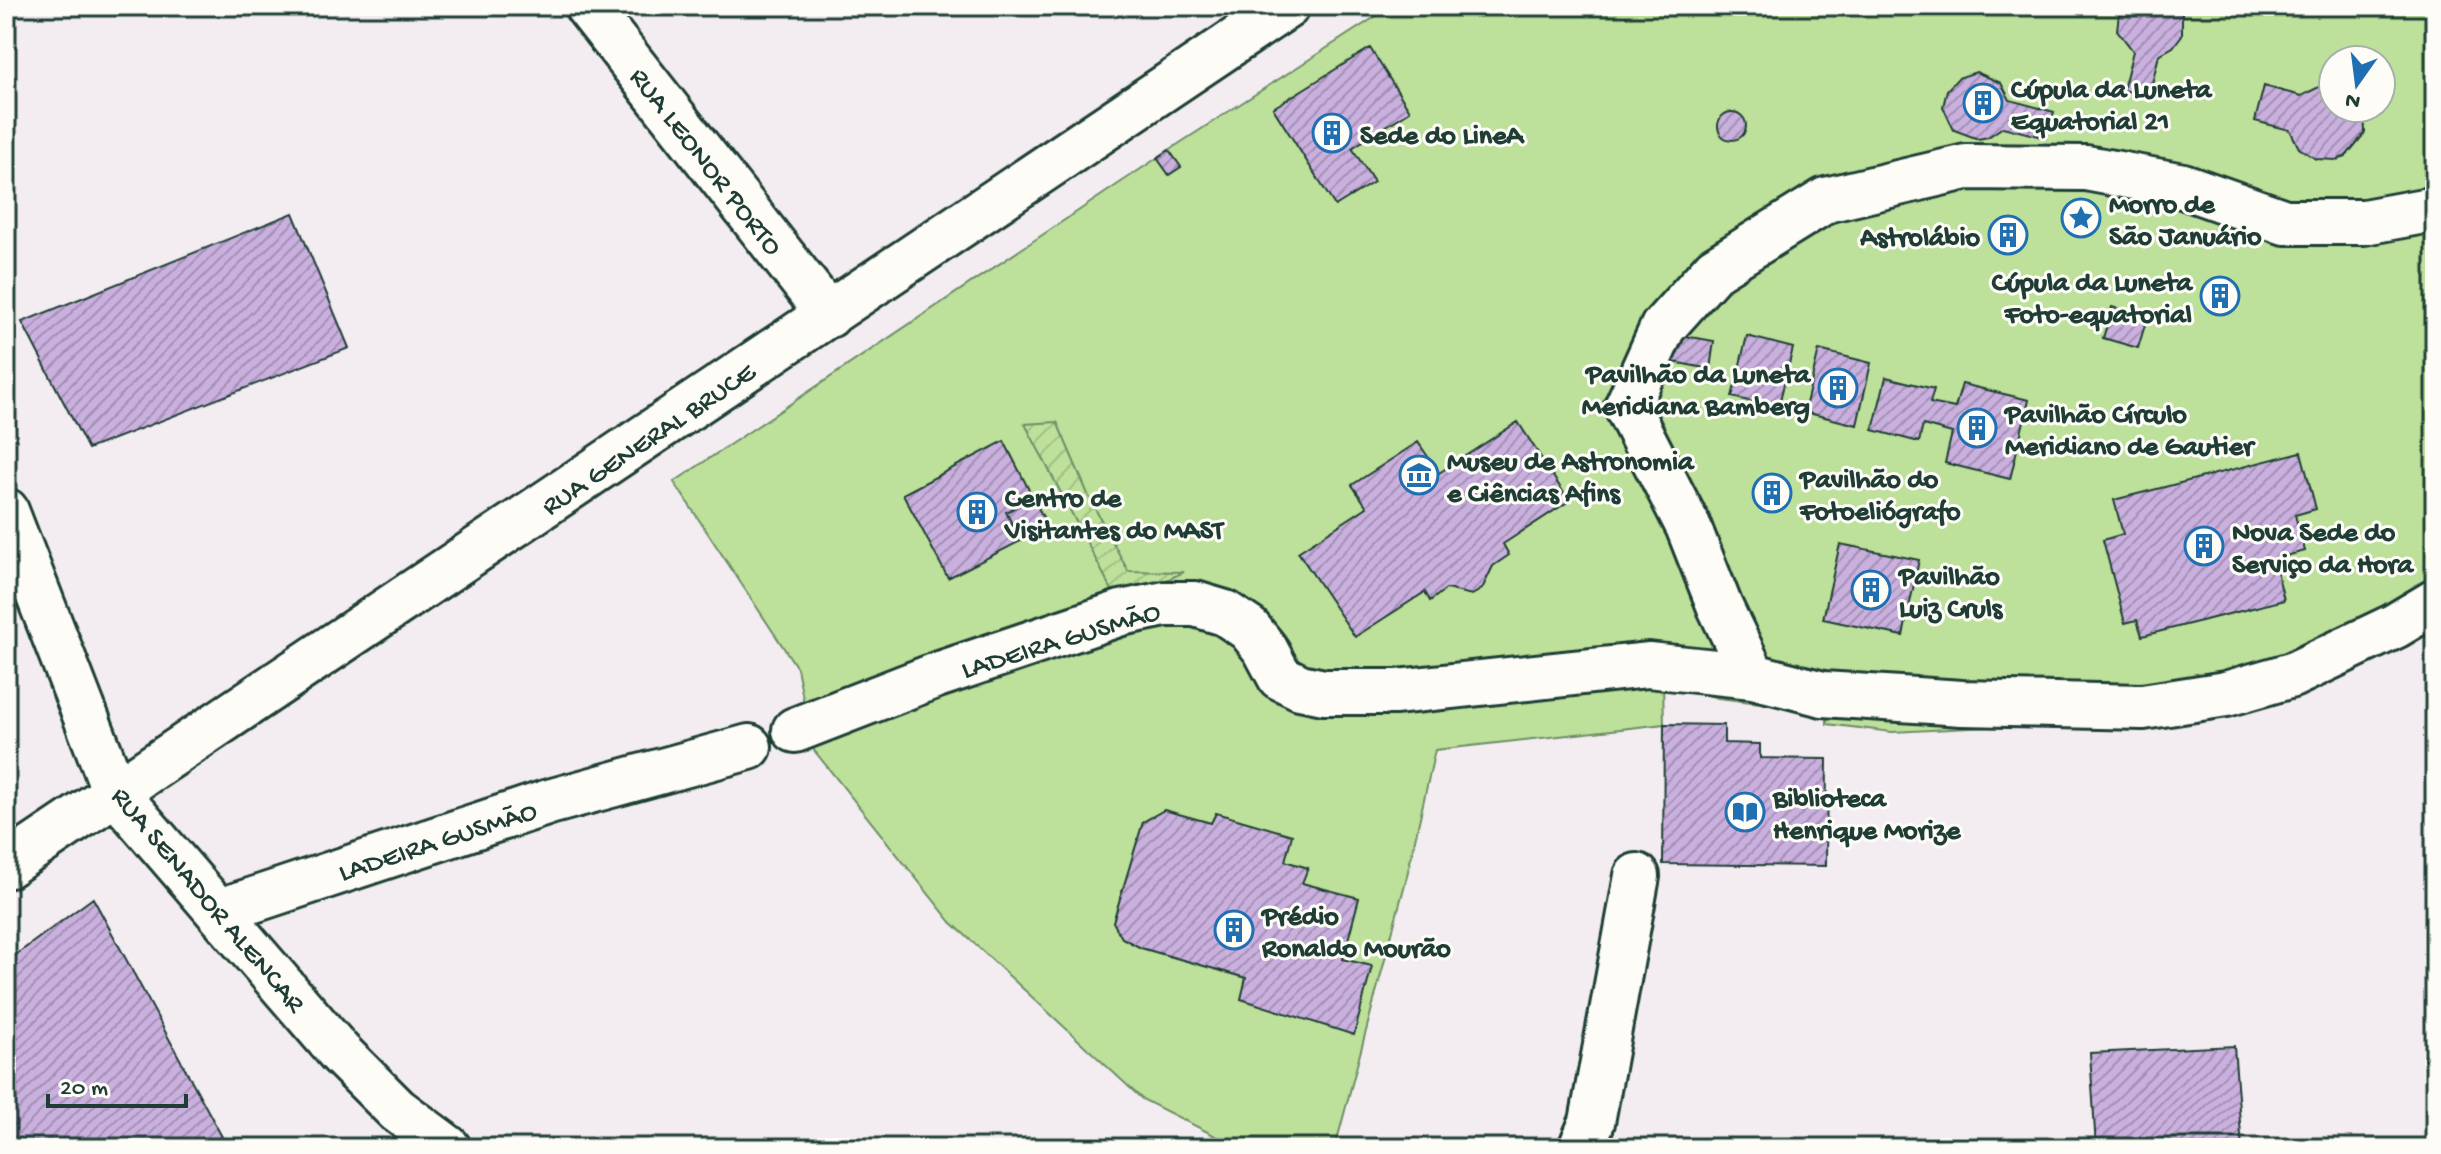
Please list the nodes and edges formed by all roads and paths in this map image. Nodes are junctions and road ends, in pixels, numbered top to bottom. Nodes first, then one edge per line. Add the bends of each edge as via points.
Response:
1 (587, 6) edge
2 (1287, 6) edge
3 (2435, 209) edge
4 (829, 315) junction
5 (6, 511) edge
6 (2435, 602) edge
7 (1753, 676) junction
8 (795, 730) dead end
9 (749, 747) dead end
10 (115, 792) junction
11 (6, 866) edge
12 (1637, 876) dead end
13 (220, 911) junction
14 (448, 1148) edge
15 (1581, 1148) edge

1 - 4 street, RUA LEONOR PORTO
2 - 4 street, RUA GENERAL BRUCE
3 - 7 street via 2364,222 2285,222 2183,186 2086,168 1966,167 1826,200 1715,269 1663,327 1627,407 1688,526
4 - 10 street, RUA GENERAL BRUCE
5 - 10 street, RUA SENADOR ALENCAR
6 - 7 street, LADEIRA GUSMÃO via 2292,675 2226,694 2143,707 1823,694
7 - 8 street, LADEIRA GUSMÃO via 1648,665 1396,692 1324,692 1280,677 1249,629 1225,613 1195,604 1165,604 1121,613 937,675
9 - 13 street, LADEIRA GUSMÃO via 549,802
10 - 11 street, RUA GENERAL BRUCE
10 - 13 street, RUA SENADOR ALENCAR
12 - 15 street via 1592,1122
13 - 14 street, RUA SENADOR ALENCAR via 340,1053 397,1110

